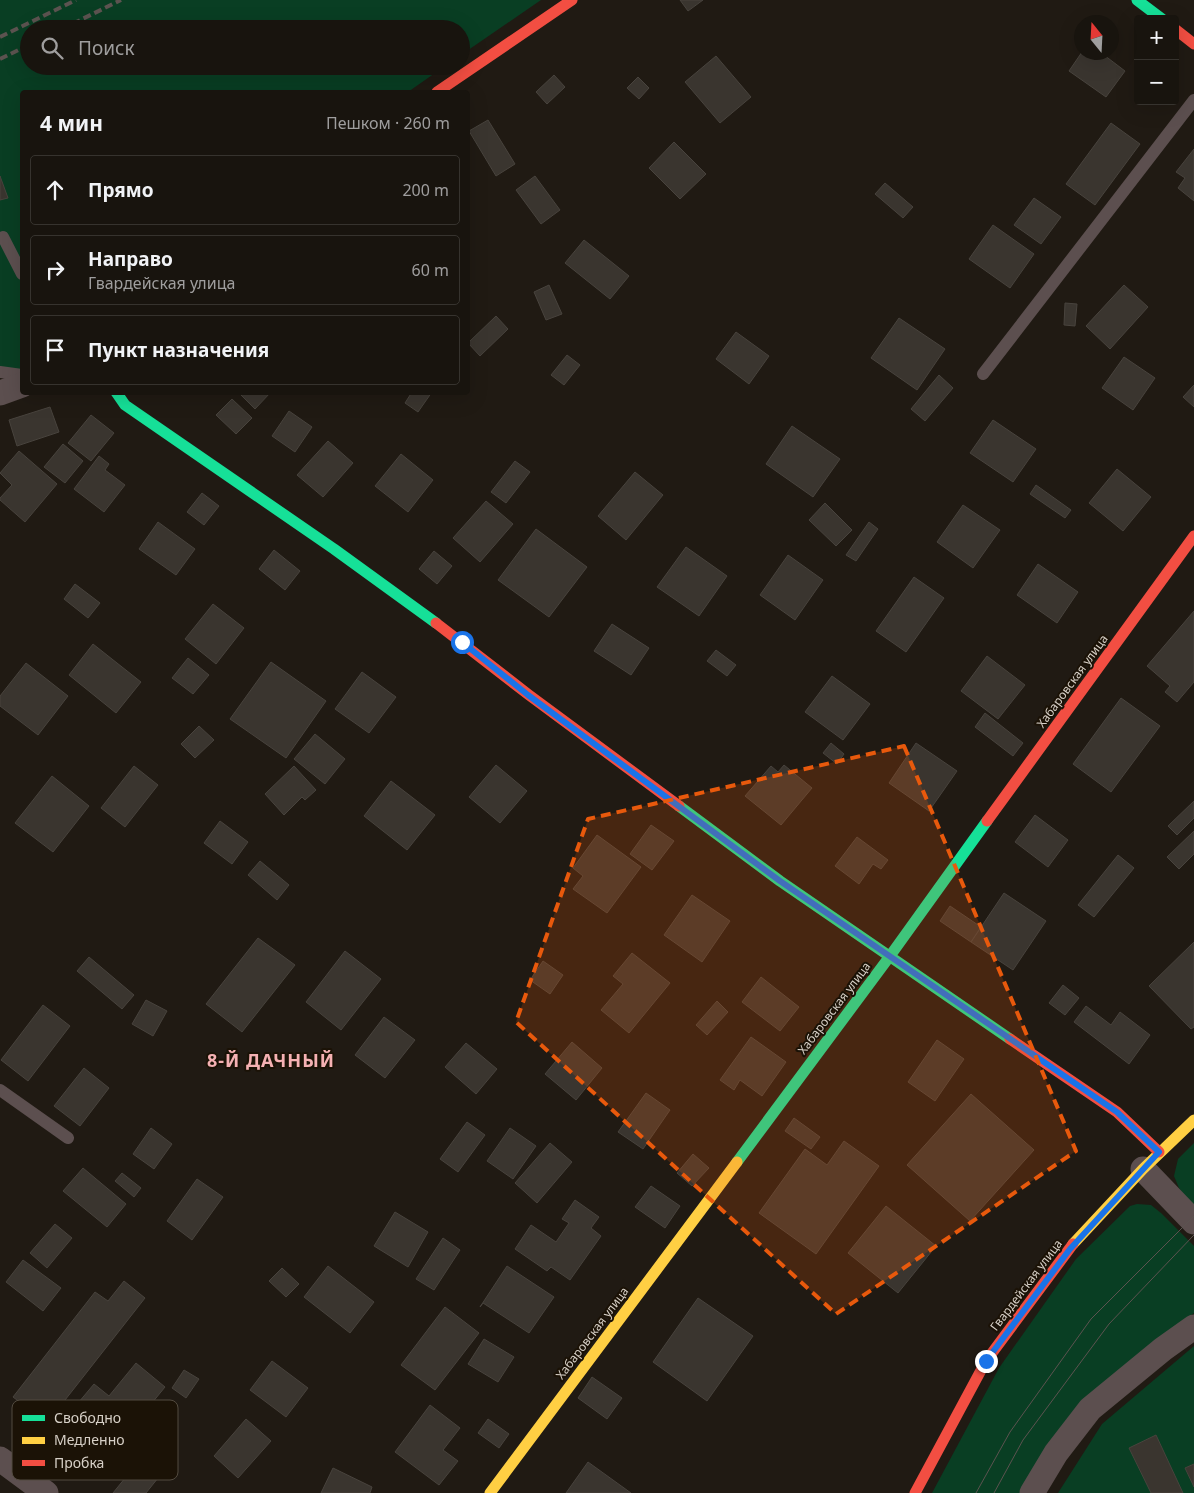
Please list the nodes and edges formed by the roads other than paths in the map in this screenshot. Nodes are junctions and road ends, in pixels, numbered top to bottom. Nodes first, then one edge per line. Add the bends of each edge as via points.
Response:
1 (572, 0) edge
2 (1137, 0) edge
3 (1157, 15) edge
4 (1179, 32) edge
5 (1194, 44) edge
6 (470, 70) edge
7 (462, 75) edge
8 (440, 90) edge
9 (1194, 100) edge
10 (3, 237) dead end
11 (20, 270) edge
12 (0, 372) edge
13 (984, 374) dead end
14 (20, 375) edge
15 (20, 386) edge
16 (0, 393) edge
17 (118, 395) edge
18 (1194, 536) edge
19 (890, 956) junction
20 (0, 1090) edge
21 (1194, 1120) edge
22 (68, 1138) dead end
23 (1151, 1160) junction
24 (1194, 1222) edge
25 (1194, 1327) edge
26 (0, 1459) edge
27 (12, 1468) edge
28 (28, 1480) edge
29 (46, 1493) edge
30 (490, 1493) edge
31 (915, 1493) edge
32 (1032, 1493) edge

1 - 6 main road
2 - 3 main road
4 - 5 main road
7 - 8 main road
9 - 13 lane
10 - 11 lane
12 - 14 lane
15 - 16 street
17 - 19 main road via 125,405 334,549 780,881
18 - 19 main road, Хабаровская улица
19 - 23 main road via 1117,1112
19 - 30 main road, Хабаровская улица
20 - 22 lane
21 - 23 main road, Гвардейская улица
23 - 24 street
23 - 31 main road, Гвардейская улица via 1070,1249 986,1361
25 - 32 street via 1090,1409 1056,1453
26 - 27 street
28 - 29 street

